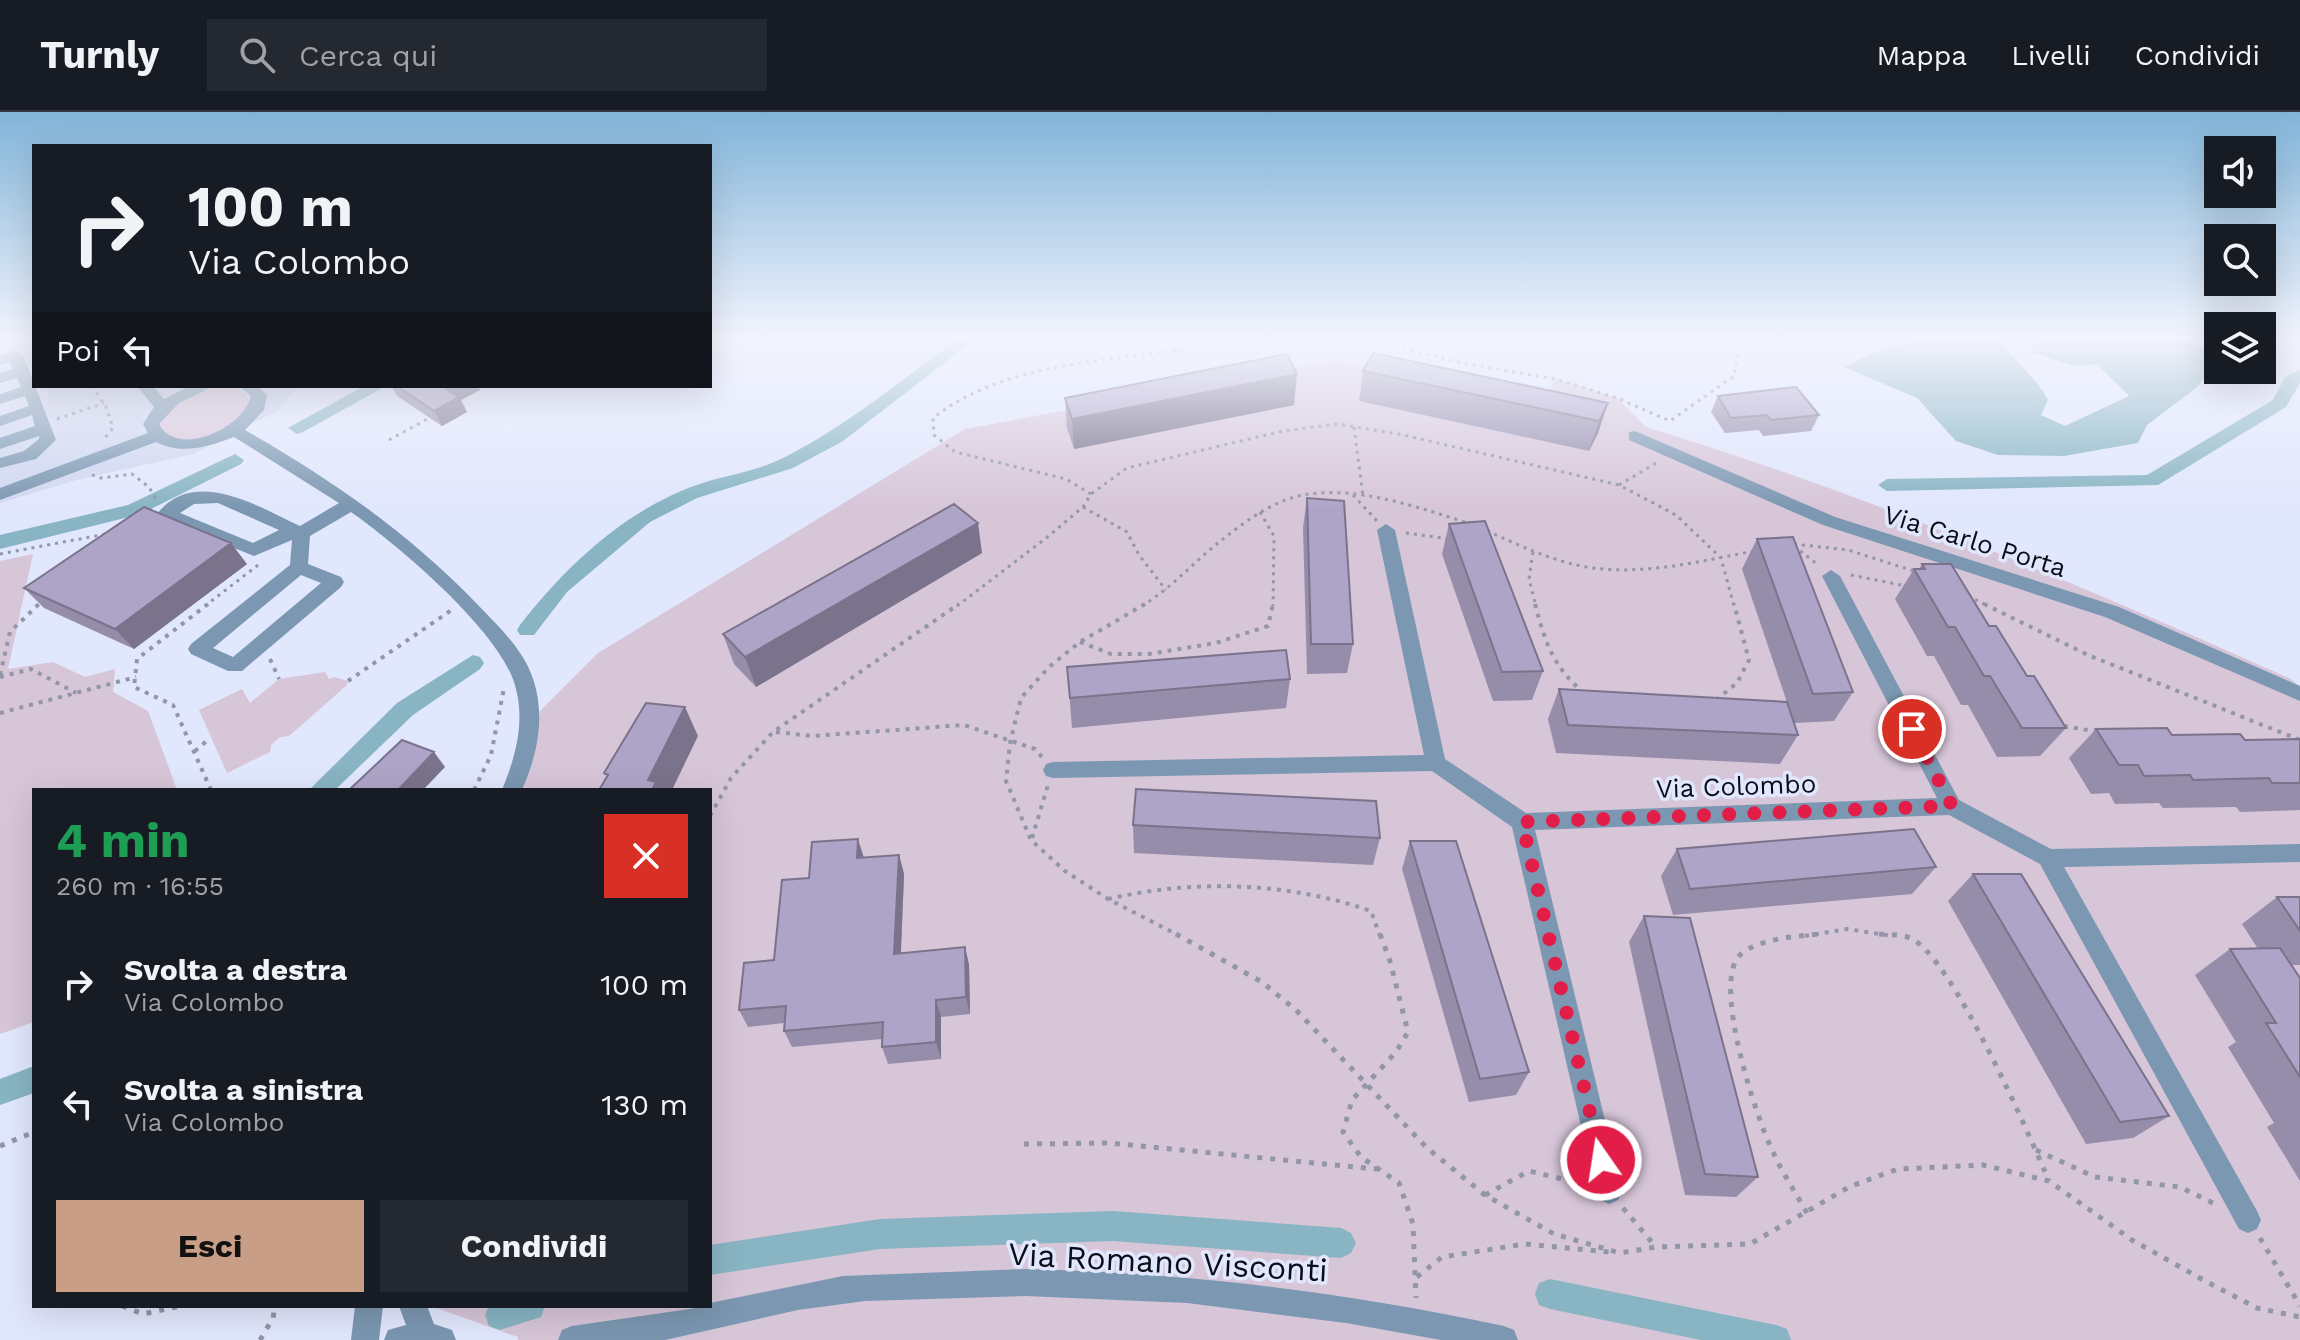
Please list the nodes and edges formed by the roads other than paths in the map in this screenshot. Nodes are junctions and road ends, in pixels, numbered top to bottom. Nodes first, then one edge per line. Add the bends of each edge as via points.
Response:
1 (32, 394) edge
2 (152, 394) edge
3 (185, 394) edge
4 (258, 394) edge
5 (163, 407) junction
6 (42, 420) junction
7 (0, 421) edge
8 (234, 430) junction
9 (156, 436) junction
10 (1635, 436) dead end
11 (0, 444) edge
12 (0, 463) edge
13 (0, 494) edge
14 (353, 503) junction
15 (162, 509) junction
16 (147, 525) edge
17 (1386, 530) road end
18 (301, 533) junction
19 (299, 567) junction
20 (1831, 576) road end
21 (2300, 694) edge
22 (1436, 763) junction
23 (1053, 770) dead end
24 (513, 788) edge
25 (1952, 806) junction
26 (1522, 822) junction
27 (2300, 853) edge
28 (2048, 858) junction
29 (1609, 1191) road end
30 (2248, 1220) road end
31 (369, 1308) edge
32 (413, 1308) edge
33 (684, 1323) junction
34 (421, 1339) edge
35 (365, 1340) edge
36 (572, 1340) edge
37 (638, 1340) edge
38 (1504, 1340) edge

1 - 6 street
2 - 5 street
3 - 5 street
4 - 8 street via 260,404
5 - 9 street via 151,424
6 - 7 street
6 - 11 street
6 - 12 street via 48,440 41,449
8 - 9 street via 185,444
8 - 14 street
9 - 13 street
10 - 21 street, Via Carlo Porta via 1829,521 2112,612
14 - 18 street
14 - 24 street via 465,601 516,664 530,704 530,731
15 - 16 street
15 - 18 street via 190,499 220,497
15 - 18 street via 254,550 282,535
17 - 22 street
18 - 19 street
19 - 19 street via 277,585 198,649 235,666 335,582
20 - 25 street
22 - 23 street
22 - 26 street
25 - 26 street, Via Colombo
25 - 28 street
26 - 29 street
27 - 28 street
28 - 30 street
31 - 35 street
32 - 34 street
33 - 36 street, Via Romano Visconti
33 - 37 street, Via Romano Visconti
33 - 38 street, Via Romano Visconti via 863,1287 1075,1284 1359,1308

